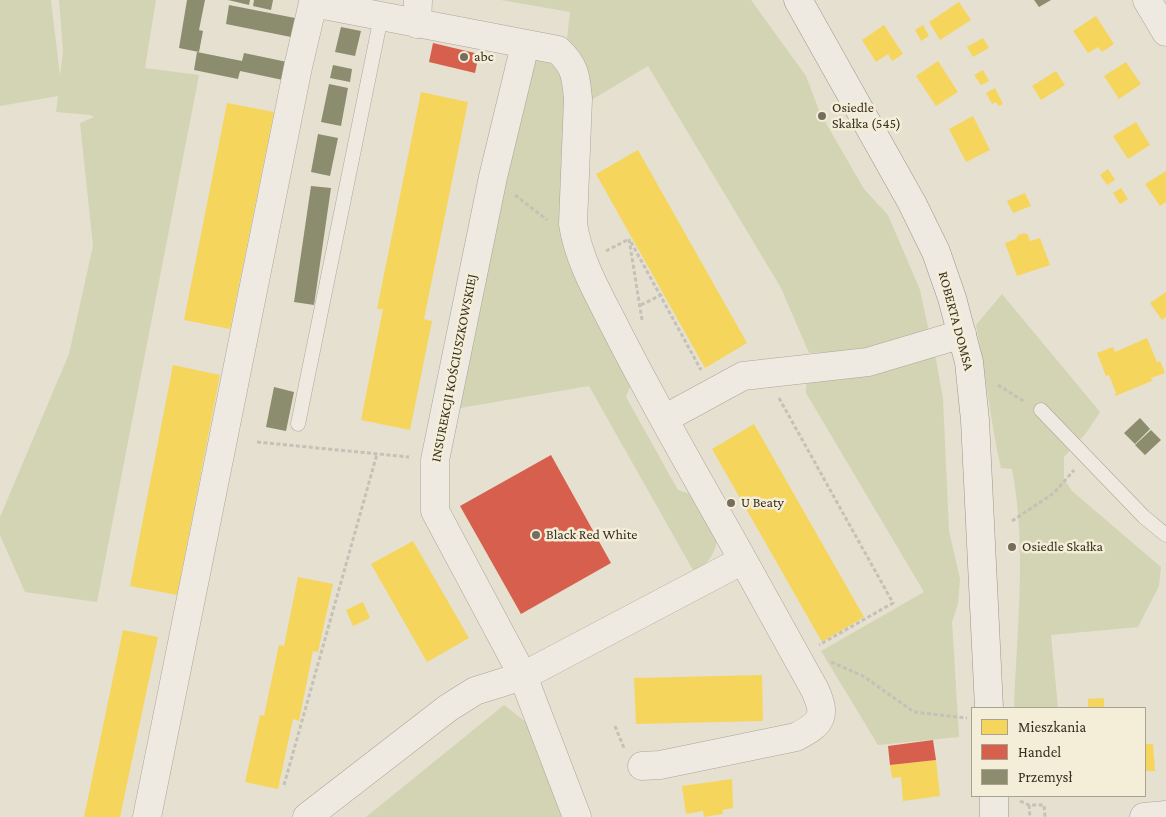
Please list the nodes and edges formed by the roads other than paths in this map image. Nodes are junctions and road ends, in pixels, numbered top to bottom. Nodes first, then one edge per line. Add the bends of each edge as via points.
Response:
1 (798, 0) edge
2 (1147, 0) edge
3 (418, 12) edge
4 (381, 17) junction
5 (1166, 32) edge
6 (525, 45) junction
7 (962, 334) junction
8 (1041, 410) dead end
9 (664, 420) junction
10 (298, 424) dead end
11 (1166, 535) edge
12 (743, 560) junction
13 (523, 676) junction
14 (990, 707) edge
15 (636, 759) road end
16 (994, 797) edge
17 (1166, 815) edge
18 (147, 817) edge
19 (307, 817) edge
20 (577, 817) edge
21 (994, 817) edge
22 (1144, 817) edge

1 - 7 street, ROBERTA DOMSA via 916,211 936,252
2 - 5 street
3 - 4 street
3 - 6 street
4 - 10 lane
4 - 18 street via 313,3
6 - 9 street via 558,50 570,62 578,98 573,224 579,253
6 - 13 street, INSUREKCJI KOŚCIUSZKOWSKIEJ via 493,177 435,460 435,510
7 - 9 street via 868,362 743,376
7 - 14 street, ROBERTA DOMSA via 969,362 975,420
8 - 11 lane via 1144,517
9 - 12 street
12 - 13 street
12 - 15 street via 815,690 822,705 822,717 813,728 796,737 660,765
13 - 19 street via 475,691 448,708
13 - 20 street, INSUREKCJI KOŚCIUSZKOWSKIEJ
16 - 21 street
17 - 22 street

